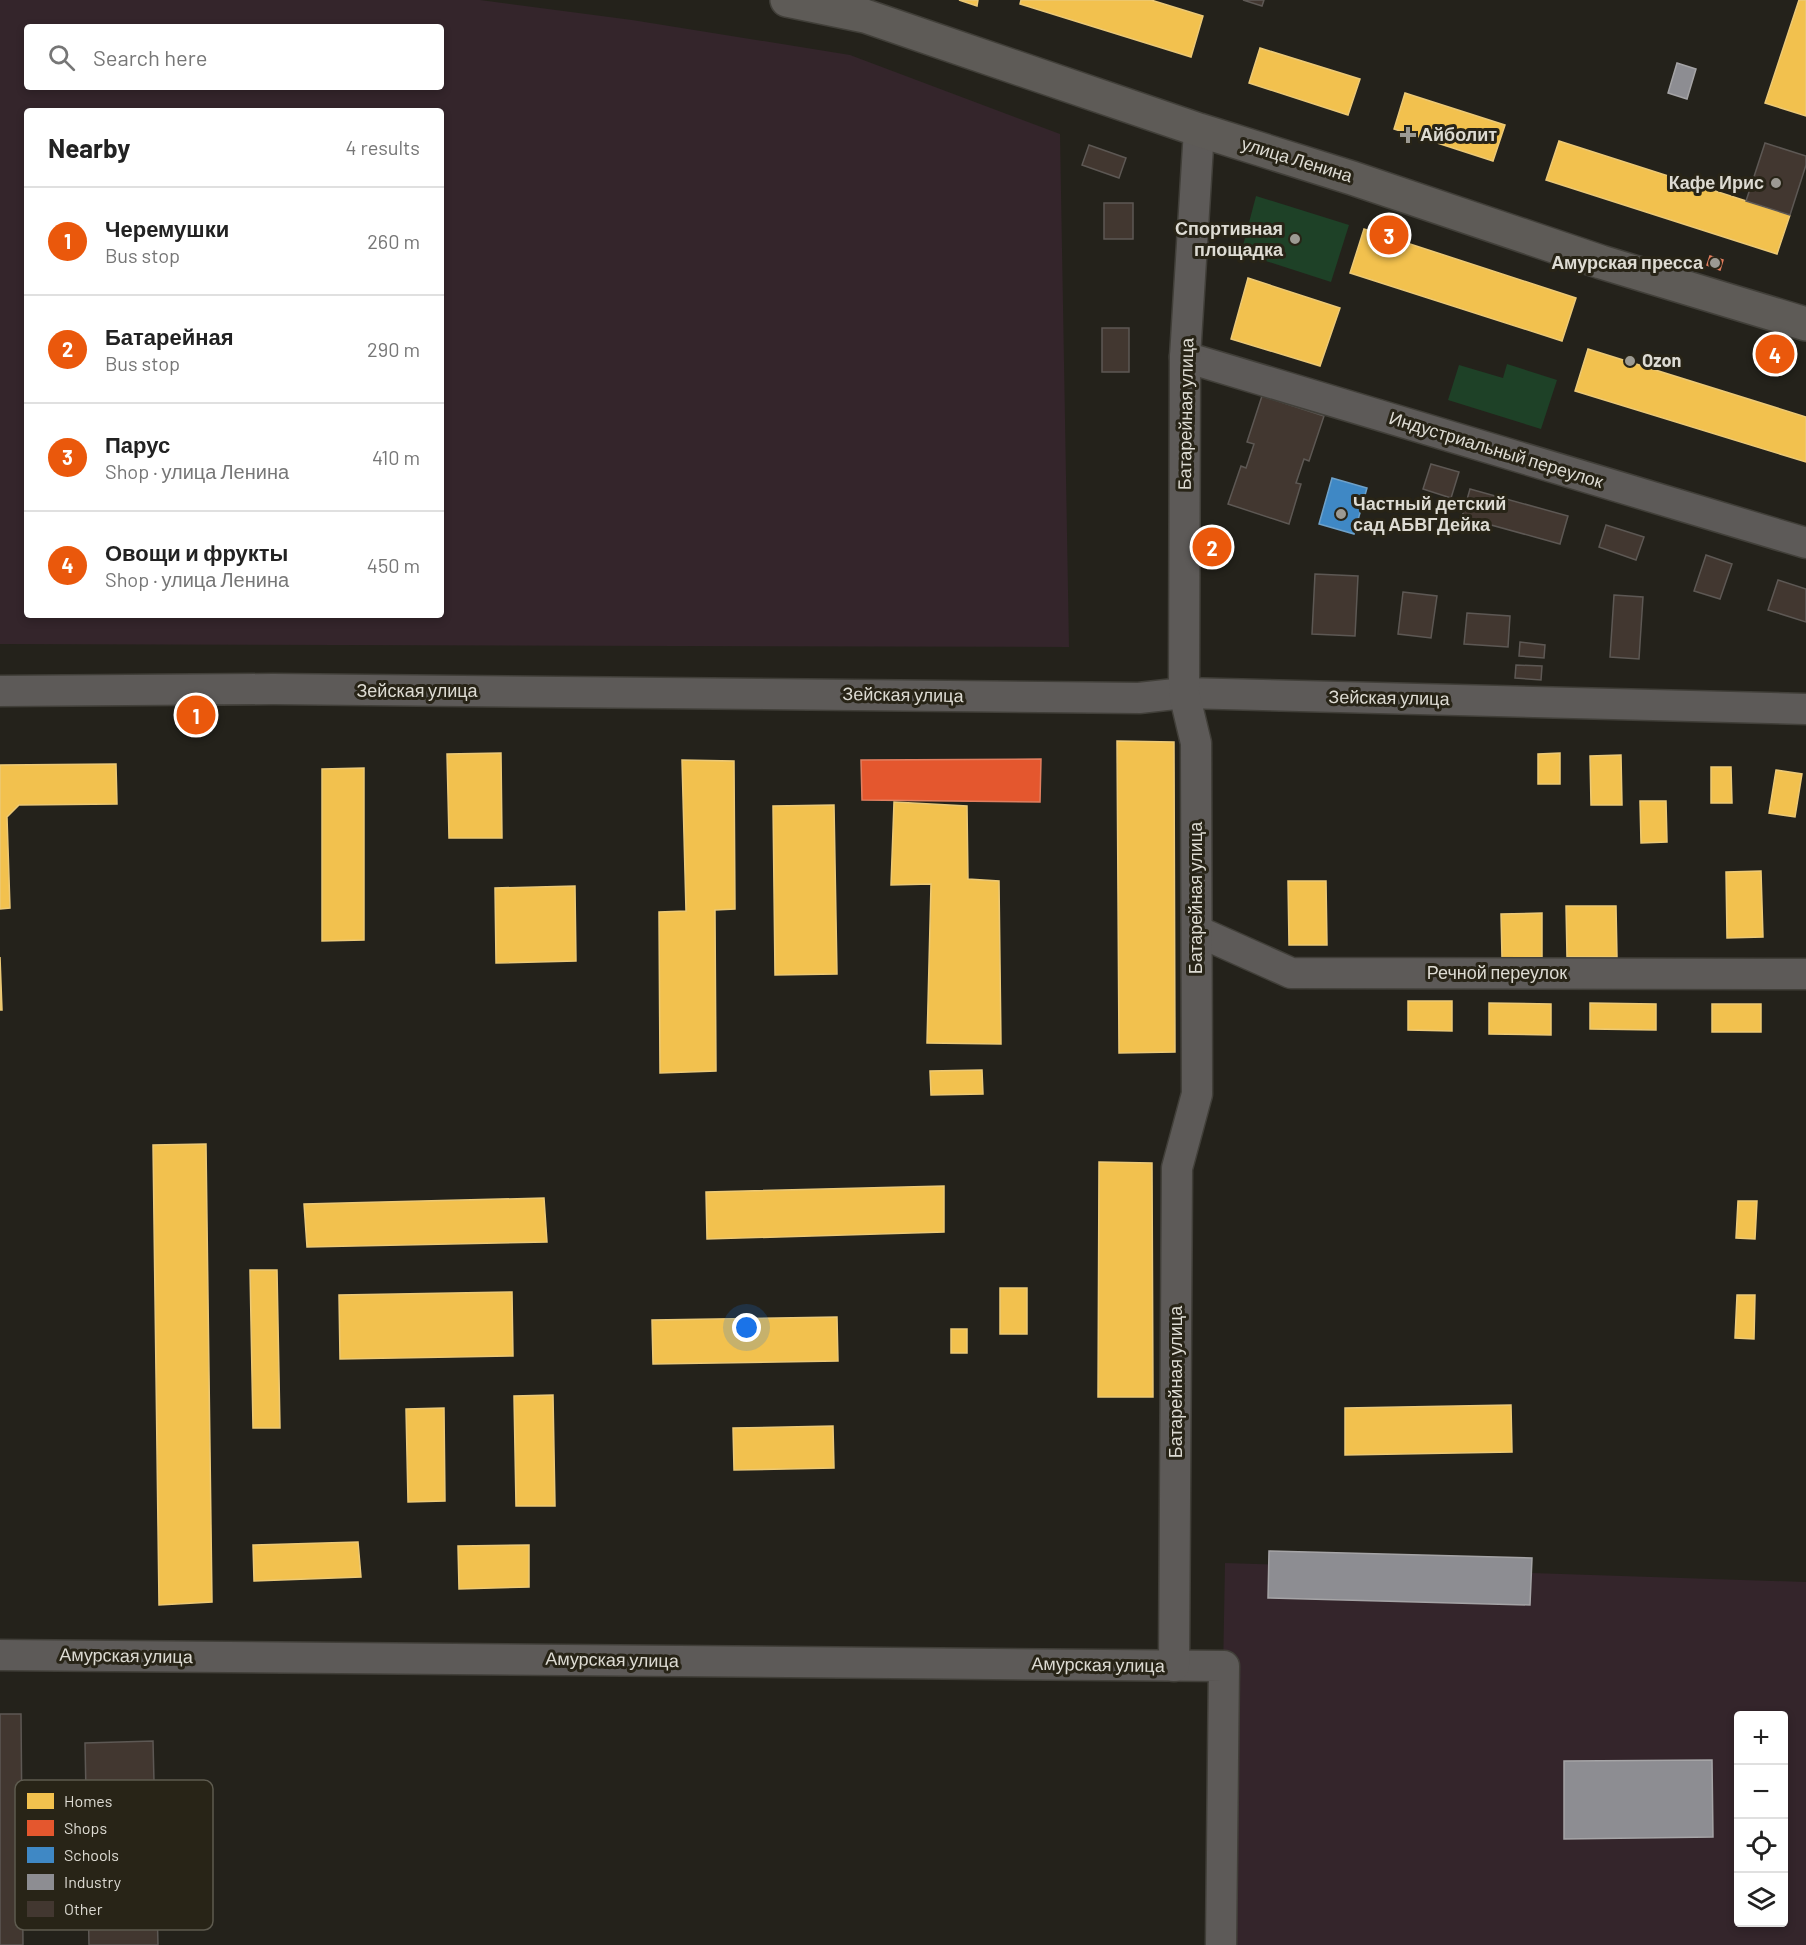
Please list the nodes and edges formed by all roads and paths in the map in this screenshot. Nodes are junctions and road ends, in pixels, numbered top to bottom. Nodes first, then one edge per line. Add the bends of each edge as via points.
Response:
1 (787, 0) edge
2 (1199, 130) junction
3 (1804, 317) edge
4 (1185, 357) junction
5 (1806, 543) edge
6 (0, 691) edge
7 (1184, 693) junction
8 (1806, 709) edge
9 (1197, 931) junction
10 (1806, 974) edge
11 (0, 1654) edge
12 (1174, 1666) junction
13 (1221, 1945) edge

1 - 2 main road, улица Ленина via 865,16
2 - 3 main road, улица Ленина via 1601,262
2 - 4 street, Батарейная улица
4 - 5 street, Индустриальный переулок
4 - 7 street, Батарейная улица
6 - 7 street, Зейская улица via 273,689 1139,698
7 - 8 street, Зейская улица
7 - 9 street, Батарейная улица via 1196,743
9 - 10 street, Речной переулок via 1291,973
9 - 12 street, Батарейная улица via 1197,1094 1177,1168
11 - 12 street, Амурская улица
12 - 13 street, Амурская улица via 1224,1666

